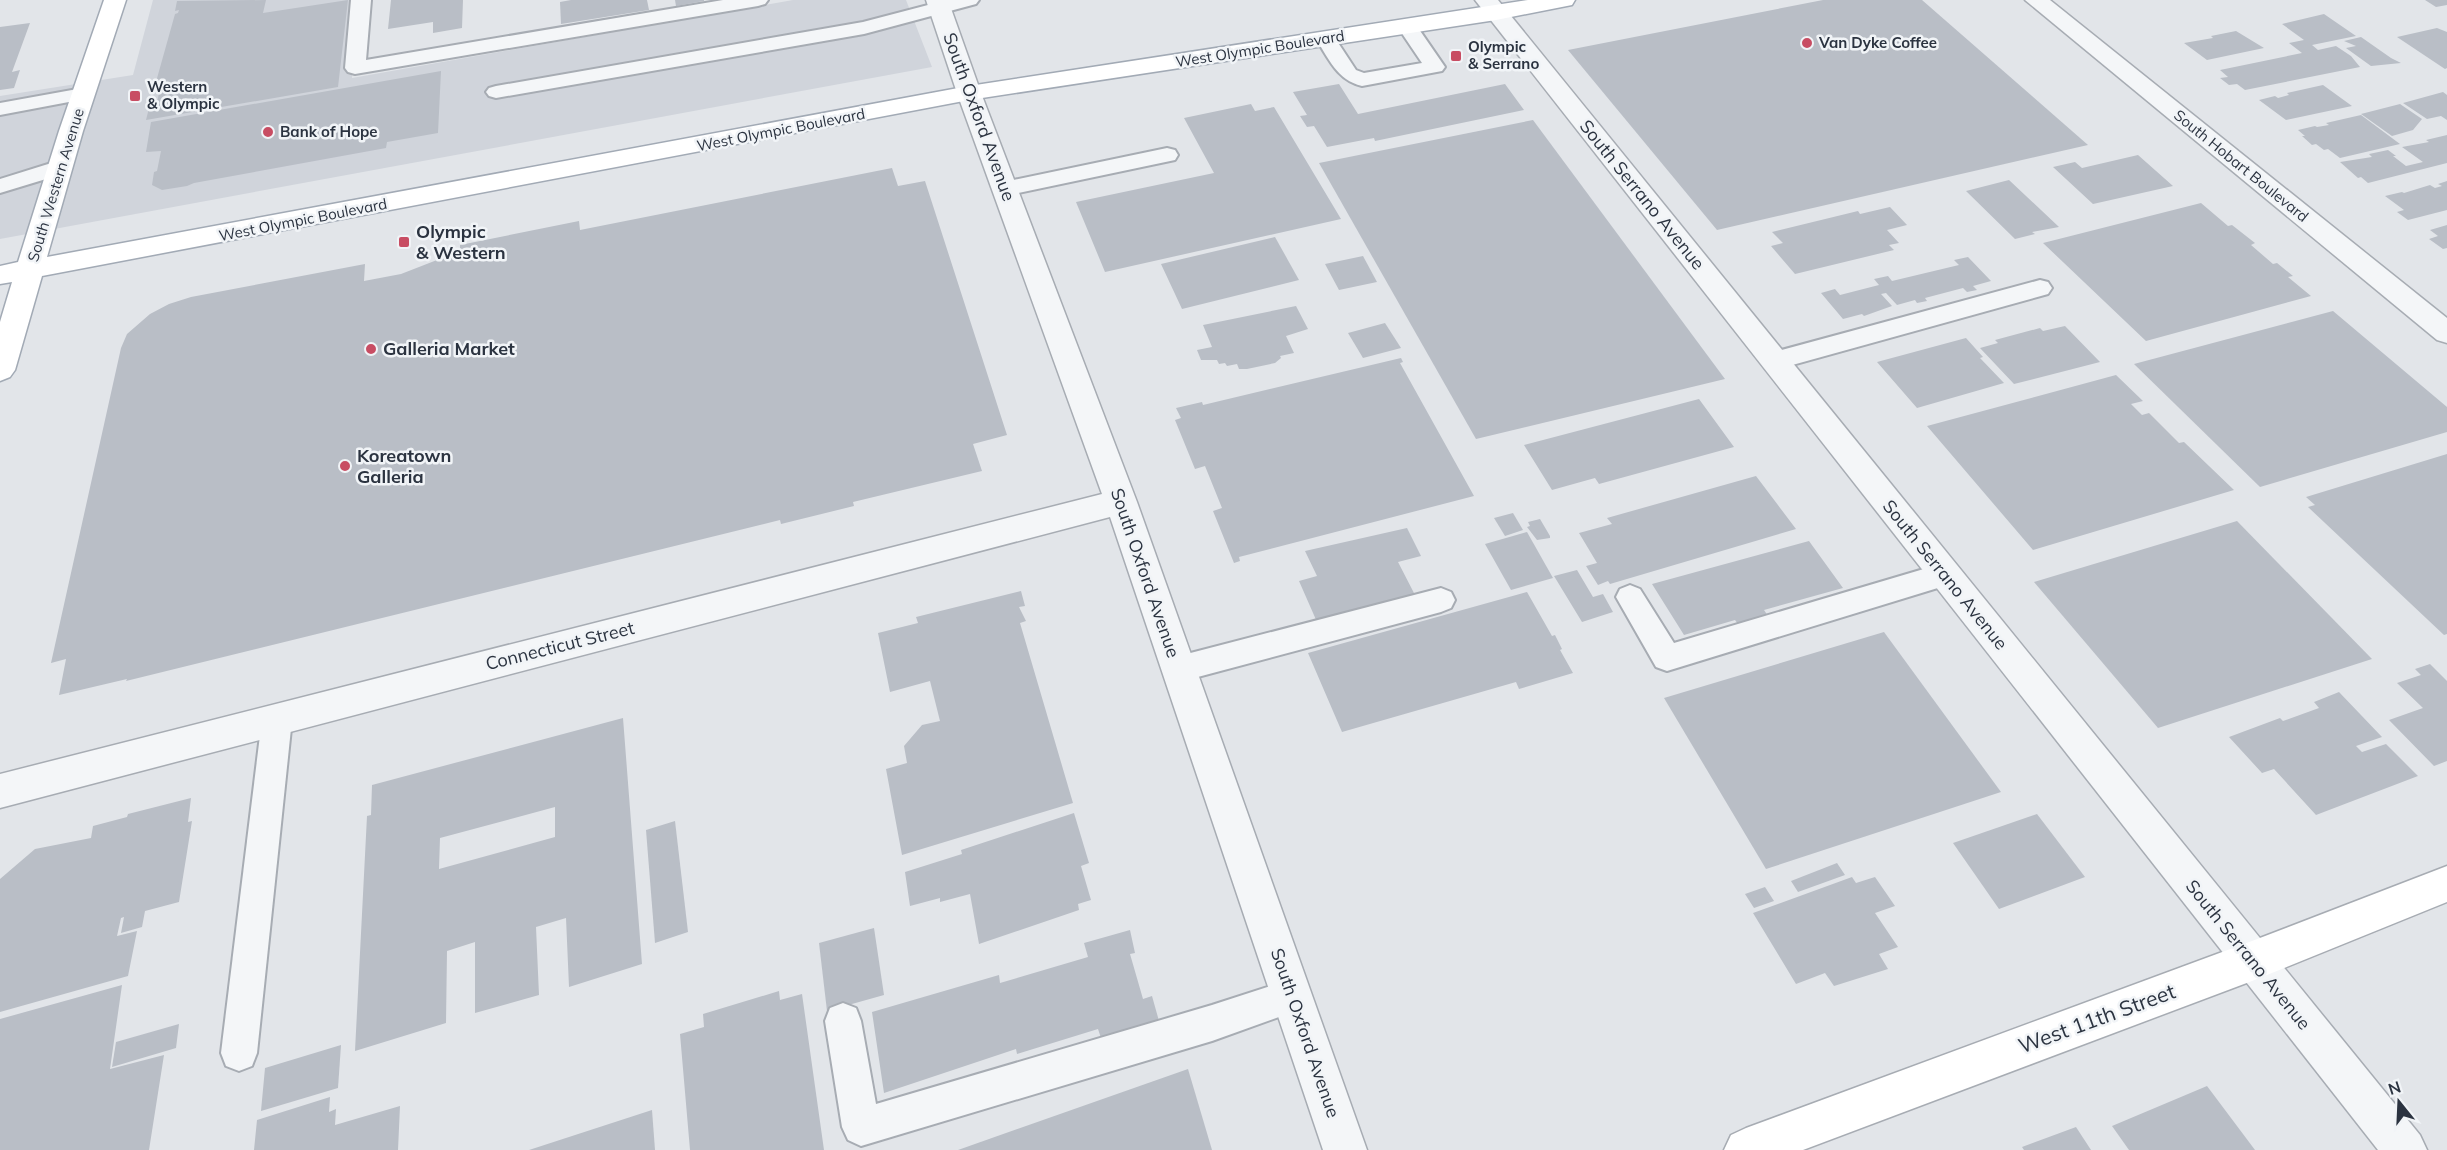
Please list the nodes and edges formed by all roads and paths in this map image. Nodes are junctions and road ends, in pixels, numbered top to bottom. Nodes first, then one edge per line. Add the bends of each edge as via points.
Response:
1 (115, 0) edge
2 (361, 0) edge
3 (758, 0) edge
4 (969, 0) edge
5 (1564, 0) edge
6 (2036, 0) edge
7 (938, 4) edge
8 (1491, 6) edge
9 (1407, 26) junction
10 (1326, 39) junction
11 (495, 92) dead end
12 (969, 93) junction
13 (83, 94) junction
14 (0, 109) edge
15 (1167, 155) dead end
16 (61, 167) junction
17 (0, 186) edge
18 (1005, 189) junction
19 (31, 270) junction
20 (0, 275) edge
21 (2040, 288) dead end
22 (2447, 333) edge
23 (1773, 361) junction
24 (0, 370) edge
25 (1121, 502) junction
26 (1944, 575) junction
27 (1630, 597) dead end
28 (1441, 600) dead end
29 (1179, 669) junction
30 (277, 718) junction
31 (0, 790) edge
32 (2447, 884) edge
33 (2252, 961) junction
34 (1292, 996) junction
35 (843, 1021) dead end
36 (239, 1053) dead end
37 (1345, 1150) edge
38 (1746, 1150) edge
39 (2405, 1150) edge

1 - 13 main road, South Western Avenue
2 - 3 lane via 355,68
4 - 7 lane
5 - 8 main road, West Olympic Boulevard
6 - 22 street, South Hobart Boulevard
7 - 11 lane via 864,28
7 - 12 street, South Oxford Avenue
8 - 9 main road, West Olympic Boulevard
8 - 23 street, South Serrano Avenue
9 - 10 main road, West Olympic Boulevard
9 - 10 lane via 1435,67 1362,80 1349,74
10 - 12 main road, West Olympic Boulevard
12 - 18 street, South Oxford Avenue
12 - 19 main road, West Olympic Boulevard
13 - 14 lane
13 - 16 main road, South Western Avenue
15 - 18 lane
16 - 17 lane
16 - 19 main road, South Western Avenue
18 - 25 street, South Oxford Avenue
19 - 20 main road, West Olympic Boulevard
19 - 24 main road, South Western Avenue
21 - 23 lane
23 - 26 street, South Serrano Avenue
25 - 29 street, South Oxford Avenue
25 - 30 street, Connecticut Street
26 - 27 lane via 1667,658
26 - 33 street, South Serrano Avenue
28 - 29 lane
29 - 34 street, South Oxford Avenue
30 - 31 street, Connecticut Street
30 - 36 lane
32 - 33 main road, West 11th Street
33 - 38 main road, West 11th Street
33 - 39 street, South Serrano Avenue
34 - 35 lane via 861,1127
34 - 37 street, South Oxford Avenue

